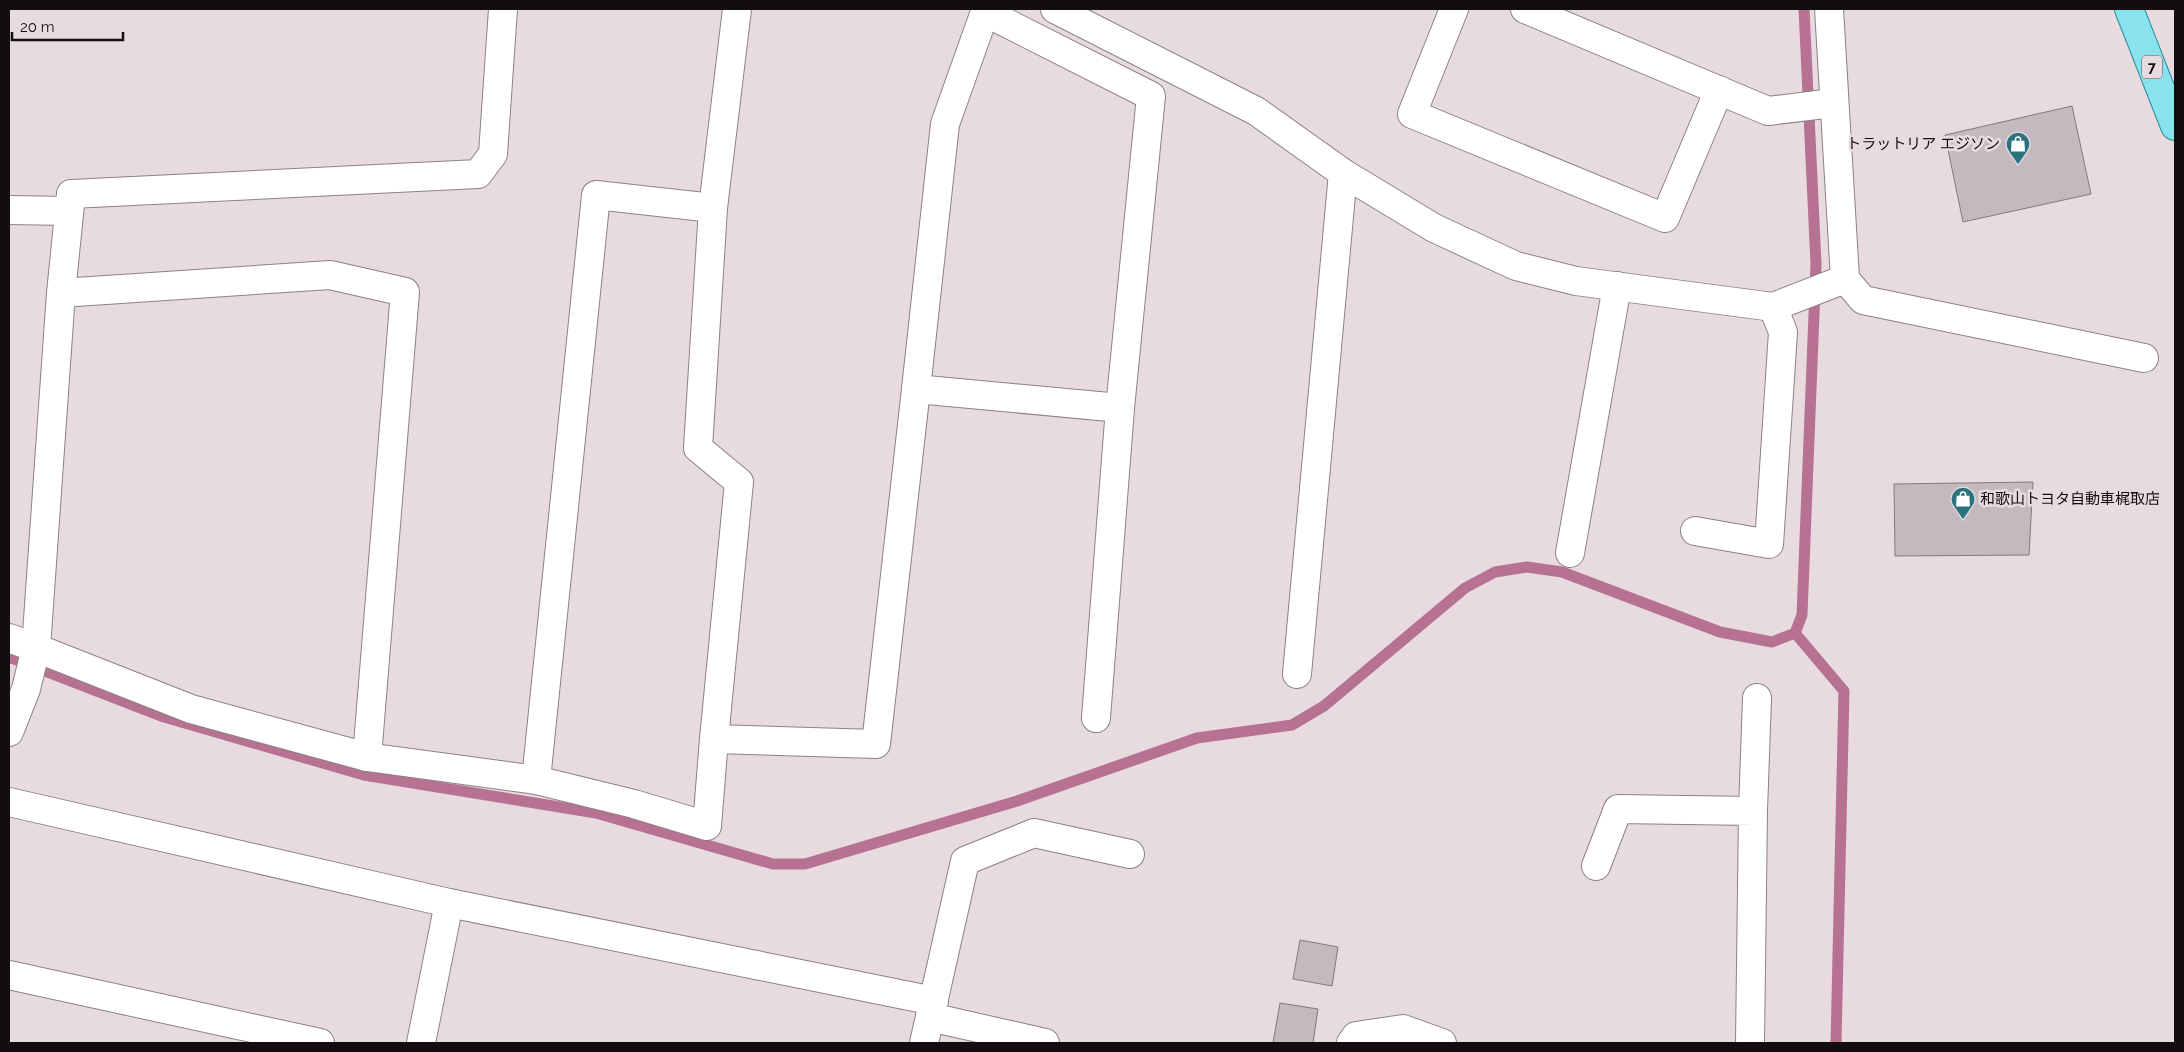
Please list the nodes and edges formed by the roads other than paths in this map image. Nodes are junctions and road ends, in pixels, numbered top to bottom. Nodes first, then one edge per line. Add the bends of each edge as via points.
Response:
1 (503, 9) edge
2 (737, 9) edge
3 (1056, 9) edge
4 (1454, 9) edge
5 (1525, 9) edge
6 (1829, 9) edge
7 (2129, 9) edge
8 (985, 11) edge
9 (1719, 90) junction
10 (1828, 104) junction
11 (2175, 126) edge
12 (1344, 173) junction
13 (713, 208) junction
14 (9, 210) edge
15 (69, 212) junction
16 (1838, 282) junction
17 (1617, 286) junction
18 (61, 293) junction
19 (1784, 302) junction
20 (2144, 358) dead end
21 (916, 388) junction
22 (1120, 408) junction
23 (1695, 531) dead end
24 (1570, 552) dead end
25 (9, 638) edge
26 (36, 648) junction
27 (1297, 674) dead end
28 (1757, 698) dead end
29 (1096, 718) dead end
30 (9, 732) edge
31 (714, 739) junction
32 (366, 757) junction
33 (536, 780) junction
34 (9, 802) edge
35 (1754, 810) junction
36 (1130, 854) dead end
37 (1596, 866) dead end
38 (449, 903) junction
39 (9, 975) edge
40 (932, 1009) junction
41 (320, 1043) edge
42 (421, 1043) edge
43 (924, 1043) edge
44 (1046, 1043) edge
45 (1351, 1043) edge
46 (1442, 1043) edge
47 (1750, 1043) edge

1 - 15 street via 493,154 478,174 71,194
2 - 13 street
3 - 12 street via 1256,110
4 - 9 street via 1412,114 1665,218
5 - 9 street
6 - 10 street
7 - 11 main road, 7
8 - 21 street via 945,124
8 - 22 street via 1151,96
9 - 10 street via 1768,111
10 - 16 street
12 - 17 street via 1434,228 1516,266 1576,281
12 - 27 street
13 - 31 street via 698,448 739,482
13 - 33 street via 596,195
14 - 15 street
15 - 18 street
16 - 19 street
16 - 20 street via 1863,300
17 - 19 street
17 - 24 street
18 - 26 street
18 - 32 street via 330,275 405,292
19 - 23 street via 1769,544
21 - 22 street
21 - 31 street via 876,744
22 - 29 street
25 - 26 street
26 - 30 street via 26,689
26 - 32 street via 192,709
28 - 35 street
31 - 33 street via 707,826
32 - 33 street
34 - 38 street
35 - 37 street via 1618,809
35 - 47 street
36 - 40 street via 1034,833 965,861
38 - 40 street
38 - 42 street
39 - 41 street
40 - 43 street
40 - 44 street
45 - 46 street via 1356,1036 1403,1029

